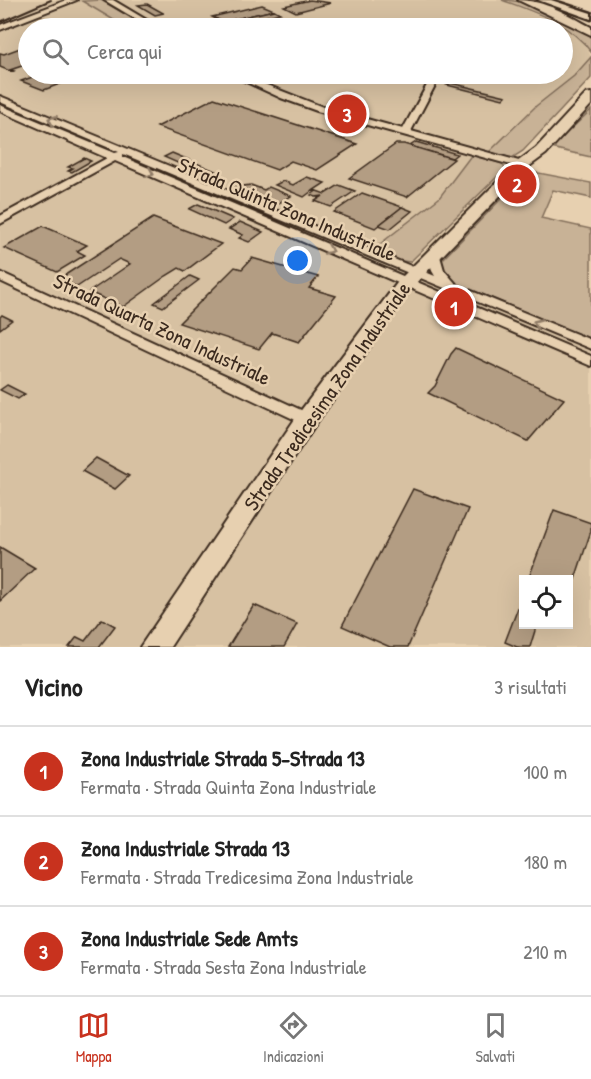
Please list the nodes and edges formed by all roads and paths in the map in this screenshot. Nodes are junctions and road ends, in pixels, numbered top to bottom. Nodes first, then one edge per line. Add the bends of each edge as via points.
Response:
1 (73, 0) edge
2 (108, 0) edge
3 (523, 0) edge
4 (534, 0) edge
5 (542, 0) edge
6 (591, 16) edge
7 (26, 18) edge
8 (139, 18) edge
9 (567, 18) edge
10 (573, 20) edge
11 (18, 21) edge
12 (589, 27) edge
13 (0, 28) edge
14 (256, 84) edge
15 (431, 84) edge
16 (591, 84) edge
17 (591, 97) edge
18 (0, 99) edge
19 (591, 105) edge
20 (0, 108) edge
21 (569, 122) junction
22 (84, 134) junction
23 (405, 134) junction
24 (72, 139) junction
25 (126, 151) junction
26 (114, 157) junction
27 (522, 165) junction
28 (0, 221) edge
29 (434, 252) junction
30 (0, 276) edge
31 (410, 278) junction
32 (458, 290) junction
33 (591, 345) edge
34 (591, 361) edge
35 (307, 419) junction
36 (154, 647) edge

1 - 7 street
2 - 8 street
3 - 9 main road
4 - 12 main road via 563,9
5 - 6 street
10 - 12 main road
11 - 13 street
14 - 23 street via 293,100
15 - 23 street
16 - 27 main road via 524,157
17 - 21 main road
22 -> 18 street, Strada Quinta Zona Industriale
19 - 21 street
20 - 24 street, Strada Quinta Zona Industriale
21 - 27 main road via 541,152
22 - 24 street
22 - 25 street, Strada Quinta Zona Industriale
23 - 27 street
24 - 26 street, Strada Quinta Zona Industriale
25 - 26 street
25 - 31 street, Strada Quinta Zona Industriale
26 - 28 street
26 -> 31 street, Strada Quinta Zona Industriale
27 - 29 main road, Strada Tredicesima Zona Industriale
29 - 31 main road, Strada Tredicesima Zona Industriale
29 - 32 street via 441,276
30 - 35 street, Strada Quarta Zona Industriale
31 - 32 street, Strada Quinta Zona Industriale
31 - 34 street, Strada Quinta Zona Industriale
31 - 35 main road, Strada Tredicesima Zona Industriale
33 -> 32 street, Strada Quinta Zona Industriale
35 - 36 main road, Strada Tredicesima Zona Industriale

